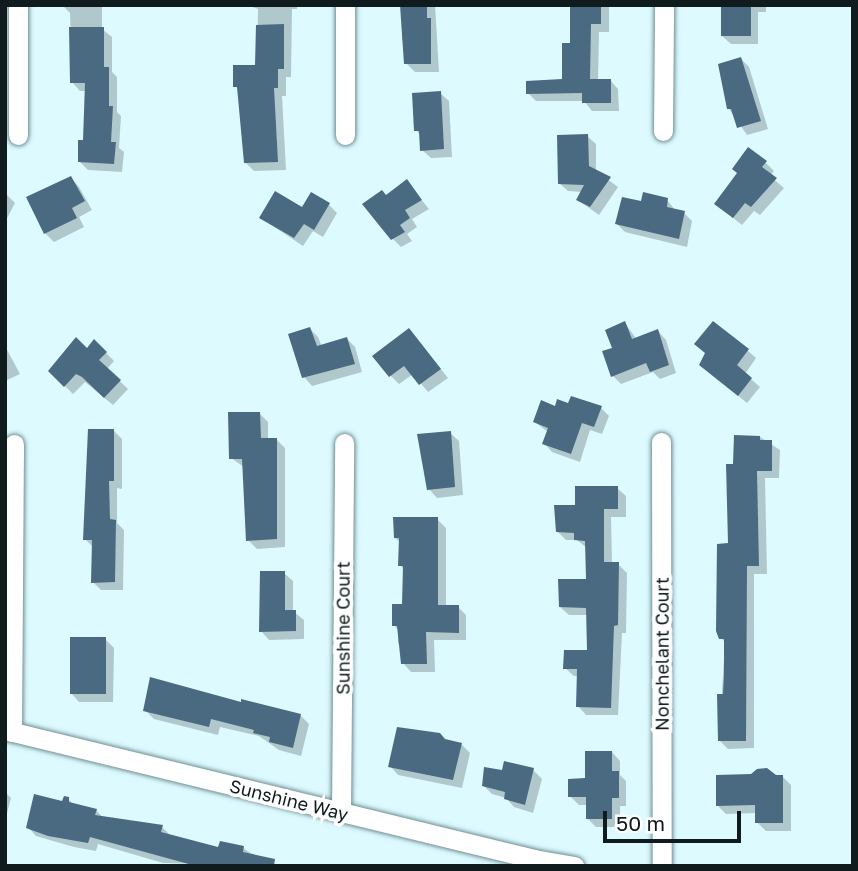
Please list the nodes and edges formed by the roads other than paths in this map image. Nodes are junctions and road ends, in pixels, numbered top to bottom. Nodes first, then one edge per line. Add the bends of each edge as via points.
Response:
1 (18, 5) edge
2 (345, 5) edge
3 (664, 5) edge
4 (663, 131) dead end
5 (18, 135) dead end
6 (345, 135) dead end
7 (662, 442) dead end
8 (344, 443) dead end
9 (14, 444) dead end
10 (8, 731) edge
11 (341, 813) junction
12 (574, 866) edge
13 (662, 866) edge

1 - 5 street
2 - 6 street
3 - 4 street
7 - 13 street, Nonchelant Court
8 - 11 street, Sunshine Court
9 - 10 street
10 - 11 street, Sunshine Way
11 - 12 street, Sunshine Way

